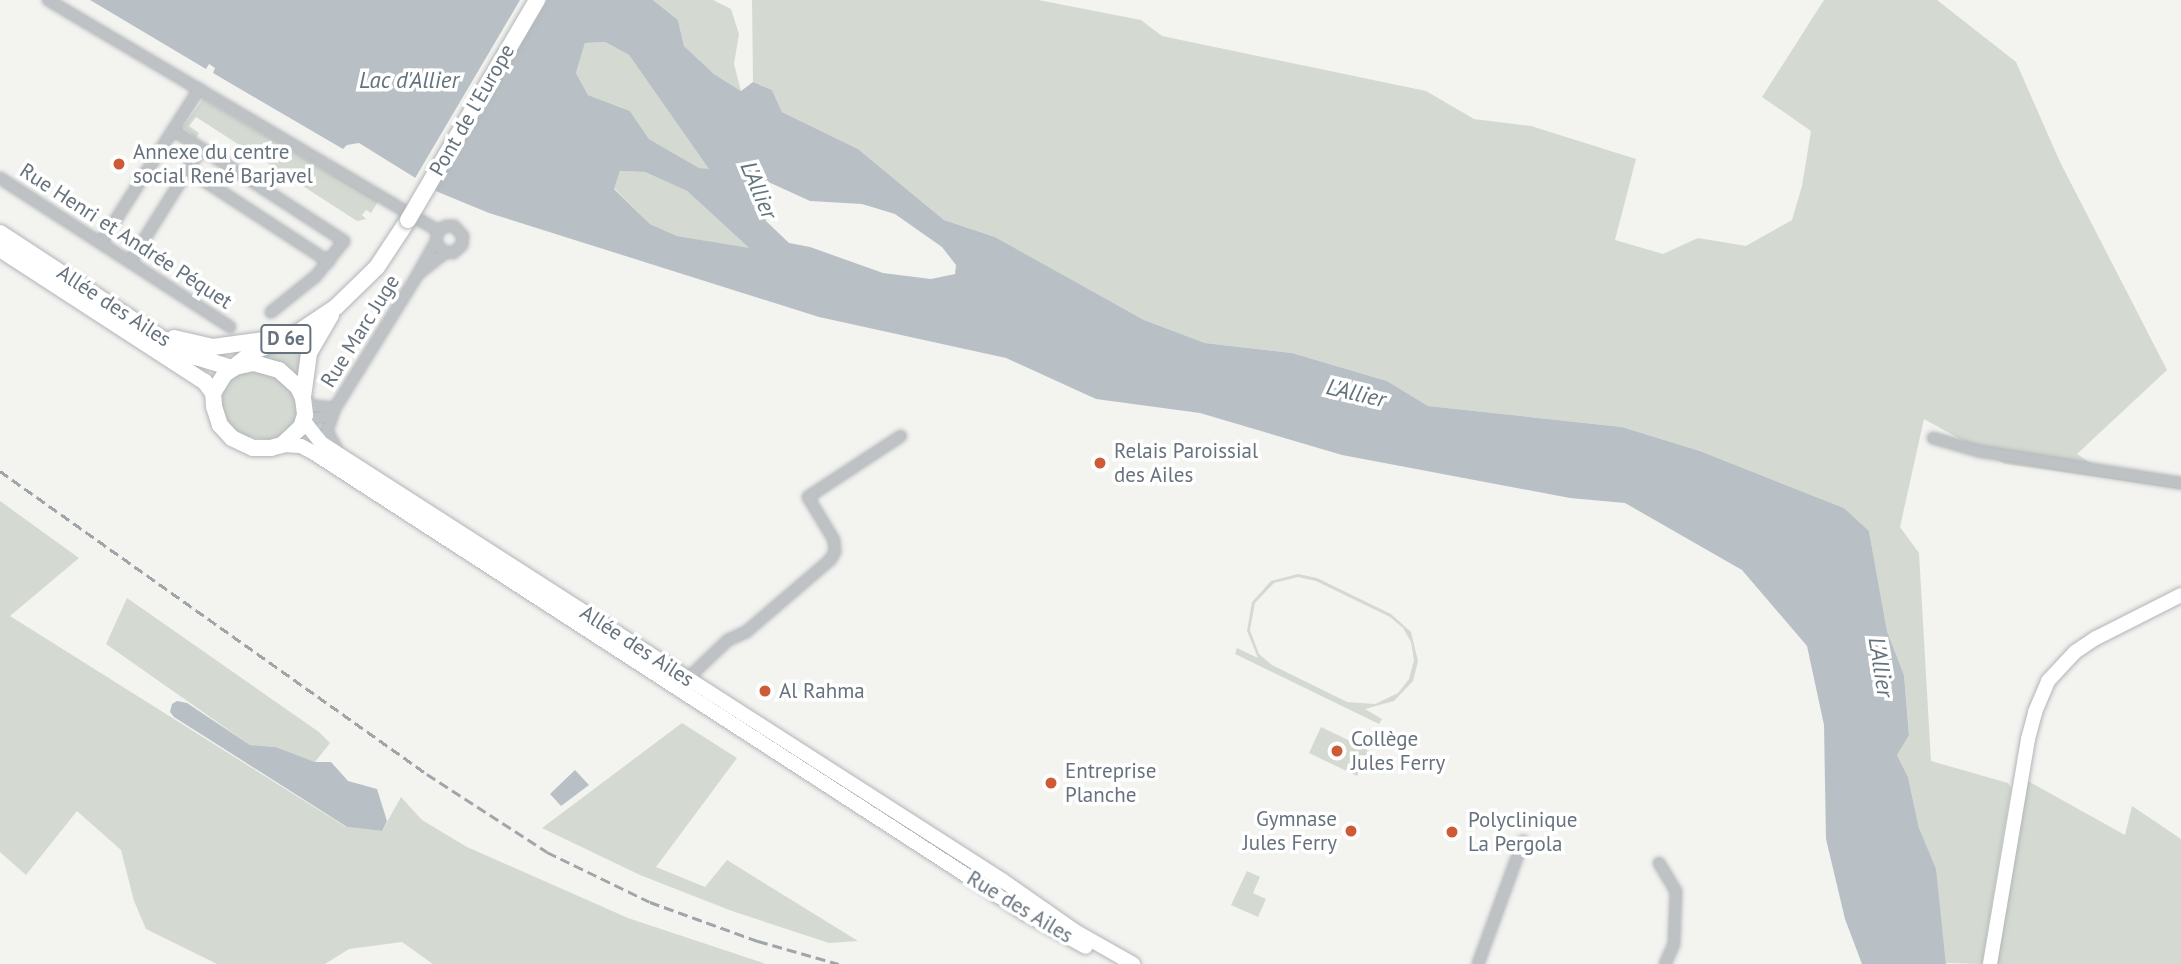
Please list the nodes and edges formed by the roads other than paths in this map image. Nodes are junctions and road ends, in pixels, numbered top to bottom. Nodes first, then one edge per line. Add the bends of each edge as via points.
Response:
1 (48, 0) edge
2 (537, 0) edge
3 (199, 89) junction
4 (173, 130) junction
5 (201, 149) junction
6 (188, 170) junction
7 (0, 178) edge
8 (438, 231) junction
9 (0, 233) edge
10 (101, 243) junction
11 (436, 243) junction
12 (0, 249) edge
13 (445, 253) junction
14 (130, 262) junction
15 (329, 262) junction
16 (418, 274) junction
17 (336, 307) junction
18 (271, 312) dead end
19 (140, 323) junction
20 (230, 327) dead end
21 (234, 367) junction
22 (213, 393) junction
23 (303, 398) junction
24 (333, 412) junction
25 (304, 419) junction
26 (901, 436) dead end
27 (1933, 438) dead end
28 (282, 444) junction
29 (339, 454) junction
30 (2181, 483) edge
31 (2181, 595) edge
32 (682, 683) junction
33 (1523, 841) dead end
34 (1659, 863) dead end
35 (977, 865) joint
36 (957, 869) joint
37 (1120, 964) edge
38 (1133, 964) edge
39 (1478, 964) edge
40 (1665, 964) edge
41 (1990, 964) edge

1 - 3 street
2 - 17 main road, Pont de l'Europe / D 6e, bridge via 408,220 377,267
3 - 4 street
3 - 8 street
4 - 5 street
4 - 10 street
5 - 6 street
5 - 15 street via 344,241
6 - 14 street
6 - 15 street
7 - 10 street, Rue Henri et Andrée Péquet
8 - 11 street
8 - 13 street via 454,226 463,236 460,248
9 - 19 main road, Allée des Ailes
10 - 14 street, Rue Henri et Andrée Péquet
11 - 13 street
11 - 16 street, Rue Marc Juge
12 - 22 main road, Allée des Ailes via 205,382
13 - 16 street, Rue Marc Juge
14 - 20 street, Rue Henri et Andrée Péquet
15 - 18 street
16 - 24 street, Rue Marc Juge
17 - 19 main road via 286,334 213,347 181,341
17 - 21 main road, D 6e via 293,336 254,351
17 - 23 main road, D 6e via 309,352
19 - 21 main road, Allée des Ailes via 177,348
21 - 22 main road
21 - 23 main road via 254,363 279,370
22 - 28 main road via 216,414 232,438 261,449
23 - 24 street, Rue Marc Juge
23 - 25 main road
24 - 25 street, Rue Marc Juge
24 - 29 street via 327,431
25 - 28 main road
25 - 29 main road, Allée des Ailes via 321,443
26 - 32 street via 808,497 834,540 830,560 746,632 728,640
27 - 30 street via 1978,451
28 - 32 main road, Allée des Ailes via 314,453
29 - 32 main road, Allée des Ailes
31 - 41 main road via 2096,638 2075,652 2048,681 2028,739
32 - 35 main road, Allée des Ailes
32 - 36 main road, Allée des Ailes
33 - 39 street
34 - 40 street via 1676,891 1674,944
35 - 38 main road, Rue des Ailes
36 - 37 main road, Rue des Ailes via 1026,914

